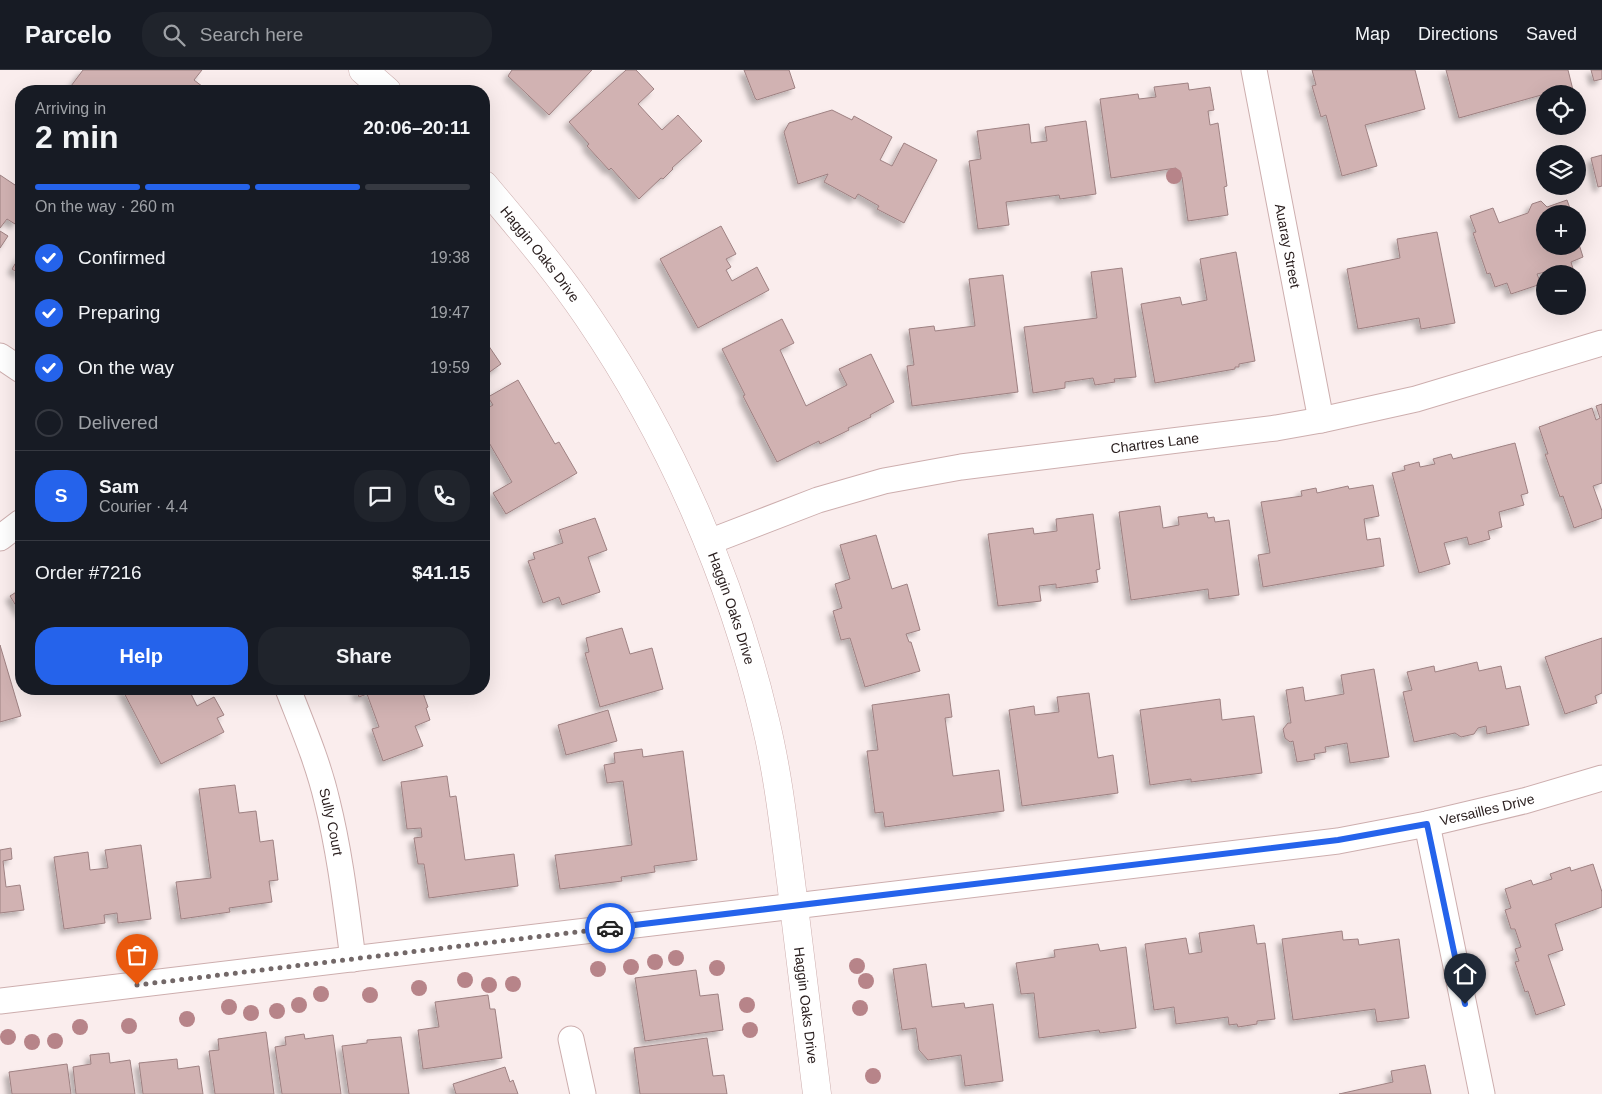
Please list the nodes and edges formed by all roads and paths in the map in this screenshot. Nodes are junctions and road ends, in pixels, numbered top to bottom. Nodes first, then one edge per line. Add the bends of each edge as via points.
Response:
1 (363, 70) edge
2 (1254, 70) edge
3 (380, 85) edge
4 (490, 192) edge
5 (1602, 343) edge
6 (0, 356) edge
7 (15, 366) edge
8 (1321, 420) junction
9 (15, 527) edge
10 (0, 538) edge
11 (709, 542) junction
12 (290, 695) edge
13 (1602, 778) edge
14 (1427, 824) junction
15 (794, 906) junction
16 (353, 959) junction
17 (0, 1001) edge
18 (571, 1039) dead end
19 (584, 1094) edge
20 (816, 1094) edge
21 (1482, 1094) edge

1 - 3 street
2 - 8 street, Auaray Street
4 - 11 street, Haggin Oaks Drive via 550,265 633,388 672,461
5 - 8 street, Chartres Lane via 1416,399
6 - 7 street
8 - 11 street, Chartres Lane via 961,467 884,481 818,500
9 - 10 street
11 - 15 street, Haggin Oaks Drive via 744,640 765,721 781,802
12 - 16 street, Sully Court via 327,799 340,863
13 - 14 street, Versailles Drive
14 - 15 street, Versailles Drive via 1338,840
14 - 21 street
15 - 16 street, Versailles Drive
15 - 20 street, Haggin Oaks Drive
16 - 17 street, Versailles Drive
18 - 19 street

